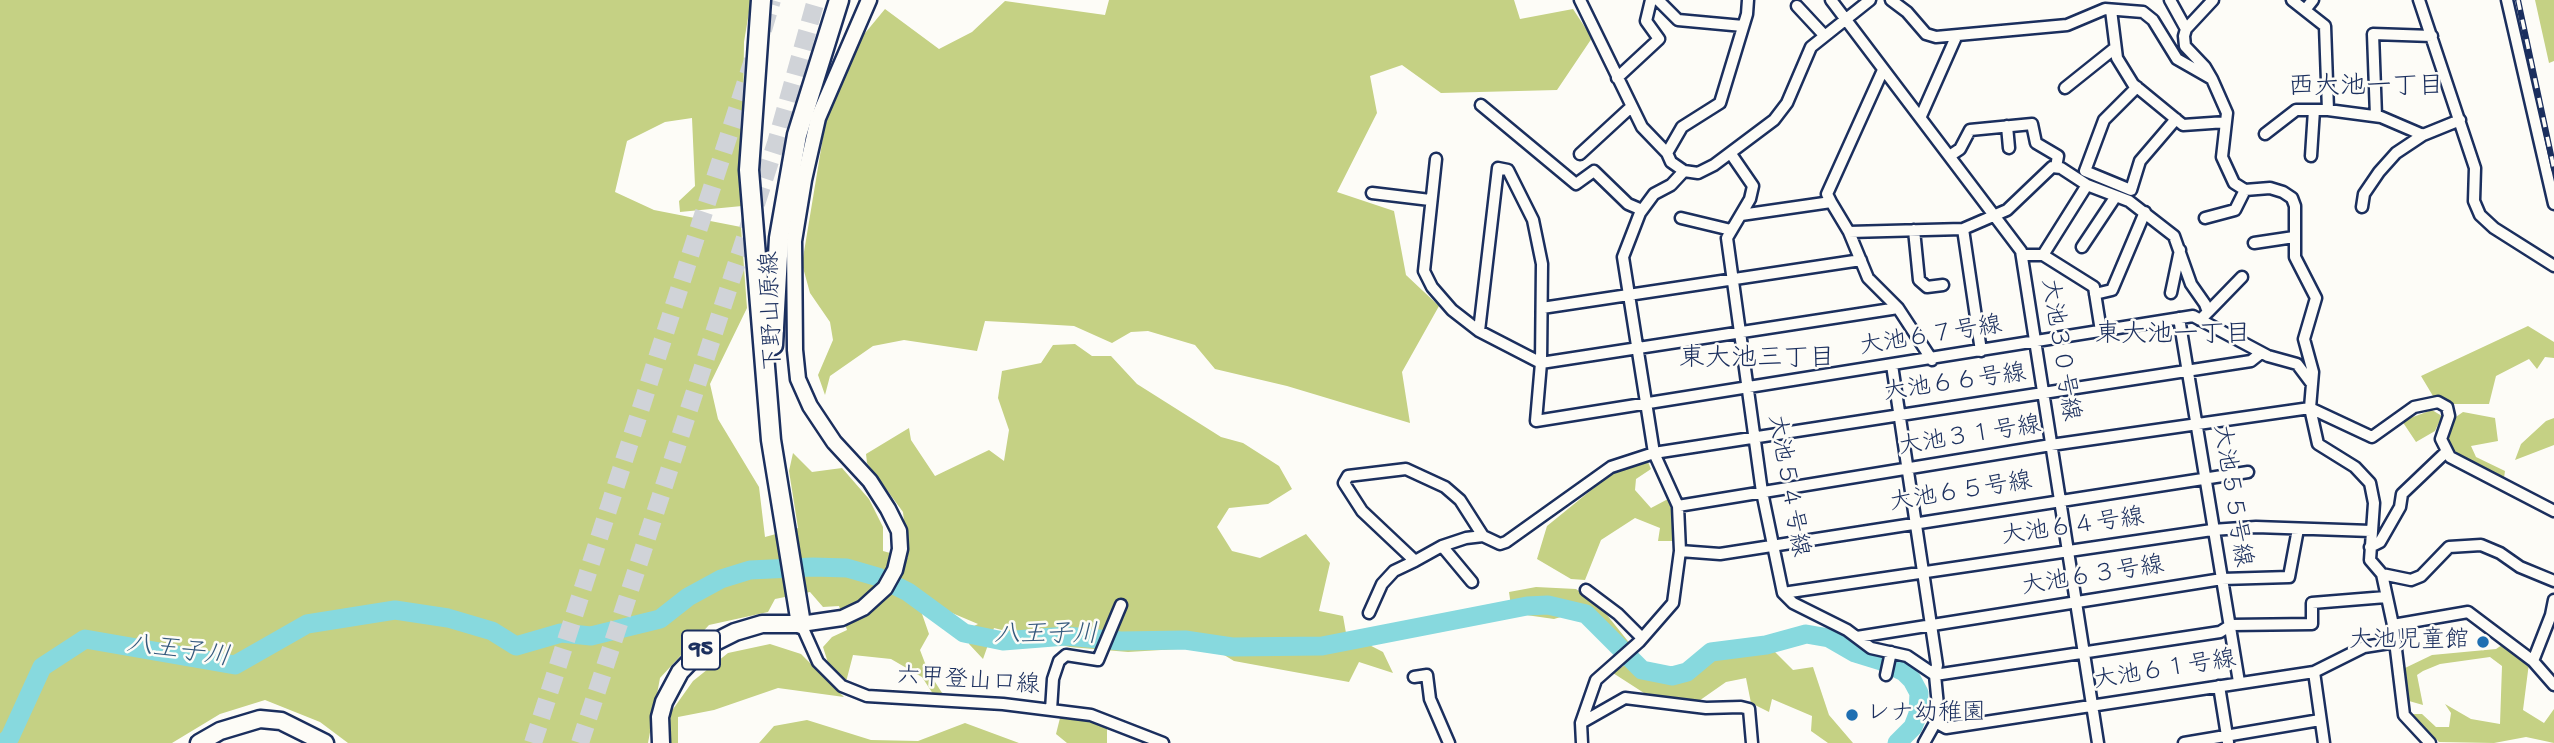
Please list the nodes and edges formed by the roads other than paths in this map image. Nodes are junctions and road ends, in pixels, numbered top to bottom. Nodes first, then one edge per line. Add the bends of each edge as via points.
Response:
1 (761, 0) edge
2 (839, 0) edge
3 (869, 0) edge
4 (1580, 0) edge
5 (1651, 0) edge
6 (1658, 0) edge
7 (1748, 0) edge
8 (1831, 0) edge
9 (1870, 0) edge
10 (1891, 0) edge
11 (2170, 0) edge
12 (2213, 0) edge
13 (2292, 0) edge
14 (2313, 0) edge
15 (2419, 0) edge
16 (2507, 0) edge
17 (1797, 6) dead end
18 (2111, 9) junction
19 (2305, 10) junction
20 (1845, 19) junction
21 (1744, 26) junction
22 (2186, 29) junction
23 (1824, 35) junction
24 (2432, 36) junction
25 (1956, 37) junction
26 (2115, 48) junction
27 (1883, 70) junction
28 (1618, 78) junction
29 (2212, 79) junction
30 (2137, 87) junction
31 (2065, 88) dead end
32 (1481, 105) dead end
33 (1631, 107) junction
34 (2314, 110) junction
35 (2328, 110) junction
36 (1921, 116) junction
37 (2376, 116) junction
38 (2176, 120) junction
39 (2460, 120) junction
40 (2225, 122) junction
41 (2007, 126) junction
42 (2265, 134) dead end
43 (2423, 135) junction
44 (2009, 148) dead end
45 (1667, 153) junction
46 (1580, 154) dead end
47 (1731, 154) junction
48 (1951, 155) junction
49 (2311, 156) dead end
50 (1436, 159) dead end
51 (2056, 167) junction
52 (1684, 171) junction
53 (2087, 185) junction
54 (2245, 190) junction
55 (1372, 193) dead end
56 (2116, 196) junction
57 (1430, 200) junction
58 (1831, 202) junction
59 (2554, 204) edge
60 (2362, 207) dead end
61 (1642, 210) junction
62 (2144, 212) junction
63 (1741, 215) junction
64 (1995, 216) junction
65 (1681, 218) dead end
66 (2205, 218) dead end
67 (1964, 229) junction
68 (1731, 230) junction
69 (1914, 230) junction
70 (1849, 232) junction
71 (2294, 237) junction
72 (2254, 243) dead end
73 (2082, 247) dead end
74 (2180, 249) junction
75 (2043, 254) junction
76 (2022, 256) junction
77 (1861, 260) junction
78 (2554, 266) edge
79 (2242, 277) dead end
80 (1731, 280) junction
81 (1944, 285) dead end
82 (2171, 293) dead end
83 (2095, 294) junction
84 (1629, 297) junction
85 (1542, 308) junction
86 (1898, 308) junction
87 (2204, 316) junction
88 (2179, 318) junction
89 (1479, 331) junction
90 (2101, 331) junction
91 (1739, 334) junction
92 (2035, 342) junction
93 (1636, 351) junction
94 (1981, 351) junction
95 (2260, 352) junction
96 (1932, 360) junction
97 (1541, 363) junction
98 (1892, 365) junction
99 (2187, 370) junction
100 (2312, 384) junction
101 (1748, 387) junction
102 (2042, 393) junction
103 (1645, 404) junction
104 (2310, 408) junction
105 (1899, 414) junction
106 (2198, 424) junction
107 (1756, 436) junction
108 (771, 440) junction
109 (2051, 445) junction
110 (2446, 452) junction
111 (1654, 453) junction
112 (1907, 470) junction
113 (2248, 472) dead end
114 (2206, 481) junction
115 (1762, 492) junction
116 (2062, 500) junction
117 (1678, 506) junction
118 (2554, 511) edge
119 (1915, 522) junction
120 (2213, 530) junction
121 (2298, 530) junction
122 (2371, 531) junction
123 (1483, 536) junction
124 (1773, 544) junction
125 (1441, 546) junction
126 (2370, 547) junction
127 (1680, 551) junction
128 (2070, 551) junction
129 (1415, 561) junction
130 (1923, 573) junction
131 (2382, 574) junction
132 (2222, 579) junction
133 (2554, 581) edge
134 (1472, 582) dead end
135 (1586, 590) dead end
136 (1783, 593) junction
137 (2386, 597) junction
138 (2554, 600) edge
139 (2076, 601) junction
140 (1121, 605) dead end
141 (1369, 613) dead end
142 (801, 624) junction
143 (1931, 625) junction
144 (2231, 625) junction
145 (2393, 625) junction
146 (1857, 637) junction
147 (1642, 638) junction
148 (2396, 642) junction
149 (2085, 652) junction
150 (1891, 654) junction
151 (2533, 661) junction
152 (2314, 672) junction
153 (1886, 675) dead end
154 (1935, 676) junction
155 (1414, 677) dead end
156 (2239, 682) junction
157 (2554, 685) edge
158 (2219, 686) junction
159 (2092, 705) junction
160 (1051, 710) junction
161 (2320, 720) junction
162 (1581, 723) junction
163 (1937, 723) junction
164 (2228, 740) edge
165 (199, 743) edge
166 (325, 743) edge
167 (661, 743) edge
168 (1163, 743) edge
169 (1449, 743) edge
170 (1583, 743) edge
171 (1752, 743) edge
172 (1924, 743) edge
173 (2098, 743) edge
174 (2184, 743) edge
175 (2325, 743) edge
176 (2430, 743) edge

1 - 108 highway via 749,170
2 - 108 highway via 797,135 780,227
3 - 142 street, 下野山原線 via 818,118 807,168 794,241 795,350 798,379 810,406 888,509 899,531 900,549 885,588 863,608 842,618
4 - 28 street
5 - 28 street via 1646,21 1659,39
6 - 21 street via 1678,20
7 - 21 street
8 - 20 street, 大池３０号線
9 - 20 street
10 - 25 street via 1926,34
11 - 22 street
12 - 22 street
13 - 19 street
14 - 19 street
15 - 24 street
16 - 59 street
17 - 23 street
18 - 25 street via 2067,25
18 - 26 street
18 - 29 street via 2143,12 2177,59
19 - 35 street via 2325,26
20 - 23 street
20 - 27 street, 大池３０号線
21 - 45 street via 1720,103 1682,127
22 - 29 street via 2185,46
23 - 47 street via 1811,47 1787,103 1774,120
24 - 37 street via 2373,33
24 - 39 street
25 - 36 street
26 - 30 street
26 - 31 street
27 - 36 street, 大池３０号線
27 - 58 street via 1827,194
28 - 33 street
29 - 40 street via 2227,113
30 - 38 street
30 - 38 street via 2104,120 2085,171 2130,190 2140,160
32 - 61 street via 1576,184 1594,171 1628,204
33 - 45 street via 1642,127
33 - 46 street
34 - 35 street
34 - 42 street via 2296,110
34 - 49 street
35 - 37 street
36 - 48 street, 大池３０号線
37 - 43 street
38 - 40 street via 2183,125
39 - 43 street
39 - 78 street via 2475,168 2474,201 2480,215
40 - 54 street via 2222,157 2234,183
41 - 44 street
41 - 48 street via 1970,130 1960,149
41 - 51 street via 2032,124 2036,144 2058,156
43 - 60 street via 2396,153 2379,172 2364,194
45 - 52 street
47 - 52 street via 1698,173
47 - 63 street via 1753,186
48 - 64 street, 大池３０号線
50 - 57 street
51 - 53 street
51 - 64 street
52 - 61 street via 1654,194
53 - 56 street
53 - 75 street
54 - 66 street via 2235,209
54 - 71 street via 2270,188 2292,198 2297,216
55 - 57 street
56 - 62 street
56 - 73 street
57 - 89 street via 1424,271 1452,310
58 - 63 street
58 - 70 street
61 - 84 street via 1623,257
62 - 74 street via 2174,236
62 - 83 street via 2112,290
63 - 68 street
64 - 67 street
64 - 76 street, 大池３０号線
65 - 68 street
67 - 69 street
67 - 94 street
68 - 80 street, 大池５４号線 via 1727,238
69 - 70 street
69 - 81 street via 1919,280 1927,287
70 - 77 street
71 - 72 street
71 - 100 street via 2295,257 2316,298 2304,339
74 - 82 street
74 - 87 street
75 - 76 street
75 - 83 street via 2094,287
76 - 92 street, 大池３０号線
77 - 80 street
77 - 86 street via 1868,278
79 - 87 street
80 - 84 street
80 - 91 street, 大池５４号線
83 - 90 street
84 - 85 street
84 - 93 street
85 - 89 street via 1542,264 1532,220 1508,170 1498,168
85 - 97 street
86 - 91 street
86 - 96 street
87 - 88 street, 大池６７号線
87 - 95 street, 大池６７号線
88 - 90 street, 大池６７号線
88 - 99 street, 大池５５号線
89 - 97 street
90 - 92 street, 大池６７号線
91 - 93 street
91 - 101 street, 大池５４号線
92 - 94 street, 大池６７号線
92 - 102 street, 大池３０号線
93 - 97 street
93 - 103 street
94 - 96 street, 大池６７号線
95 - 99 street, 大池６６号線 via 2251,361
95 - 100 street, 大池６７号線 via 2297,365
96 - 98 street, 大池６７号線
97 - 103 street, 大池６７号線 via 1536,421
98 - 101 street, 大池６７号線
98 - 105 street
99 - 102 street, 大池６６号線
99 - 106 street, 大池５５号線
100 - 104 street
101 - 103 street, 大池６７号線
101 - 107 street, 大池５４号線
102 - 105 street, 大池６６号線
102 - 109 street, 大池３０号線
103 - 111 street
104 - 106 street, 大池３１号線
104 - 110 street via 2372,437 2414,407 2438,402 2447,407 2449,416 2441,439
104 - 122 street via 2318,444 2355,467 2370,483 2374,503
105 - 107 street, 大池６６号線
105 - 112 street
106 - 109 street, 大池３１号線
106 - 114 street, 大池５５号線
107 - 111 street, 大池６６号線
107 - 115 street, 大池５４号線
108 - 142 highway
109 - 112 street, 大池３１号線
109 - 116 street, 大池３０号線
110 - 118 street via 2460,464 2486,473
110 - 126 street via 2402,494 2400,507 2380,542
111 - 117 street
111 - 123 street, 大池６６号線 via 1611,467 1506,542
112 - 115 street, 大池３１号線
112 - 119 street
113 - 114 street, 大池６５号線
114 - 116 street, 大池６５号線
114 - 120 street, 大池５５号線
115 - 117 street, 大池３１号線
115 - 124 street, 大池５４号線
116 - 119 street, 大池６５号線
116 - 128 street, 大池３０号線
117 - 127 street
119 - 124 street, 大池６５号線
119 - 130 street
120 - 121 street, 大池６４号線
120 - 128 street, 大池６４号線
120 - 132 street, 大池５５号線
121 - 122 street, 大池６４号線
121 - 132 street, 大池６３号線 via 2289,577
122 - 126 street
123 - 125 street
123 - 129 street via 1460,500 1445,487 1406,469 1368,471 1346,479 1362,511
124 - 127 street, 大池６５号線 via 1720,554
124 - 136 street, 大池５４号線
125 - 129 street
125 - 134 street
126 - 131 street via 2371,563
127 - 147 street via 1673,603
128 - 130 street, 大池６４号線
128 - 139 street, 大池３０号線
129 - 141 street via 1394,571 1382,584
130 - 136 street, 大池６４号線
130 - 143 street
131 - 133 street via 2411,580 2421,576 2449,547 2482,545
131 - 137 street
132 - 139 street, 大池６３号線
132 - 144 street, 大池５５号線
135 - 147 street
136 - 146 street, 大池５４号線
137 - 144 street via 2312,603 2312,624
137 - 145 street
138 - 151 street
139 - 143 street, 大池６３号線
139 - 149 street, 大池３０号線
140 - 160 street via 1098,660 1066,655 1059,661
142 - 160 street, 六甲登山口線 via 818,662 842,686 867,696
142 - 167 main road, 95 via 762,624 703,648 680,672 664,702
143 - 146 street, 大池６３号線
143 - 154 street
144 - 149 street via 2220,632
144 - 156 street, 大池５５号線
145 - 148 street
145 - 151 street via 2468,612
146 - 150 street, 大池５４号線 via 1871,648
147 - 162 street via 1596,680
148 - 152 street, 大池６１号線 via 2364,647
148 - 176 street via 2404,715
149 - 154 street
149 - 159 street, 大池３０号線
150 - 153 street
150 - 154 street, 大池５４号線 via 1907,656
151 - 157 street
152 - 156 street, 大池６１号線
152 - 161 street
154 - 163 street
155 - 169 street via 1427,675 1430,699
156 - 158 street, 大池６１号線
158 - 159 street, 大池６１号線
158 - 164 street
159 - 163 street, 大池６１号線 via 1947,728
159 - 173 street, 大池３０号線
160 - 168 street, 六甲登山口線 via 1091,715
161 - 164 street
161 - 175 street
162 - 170 street
162 - 171 street via 1625,698 1749,709
163 - 172 street
164 - 174 street
165 - 166 main road via 260,719 281,720

